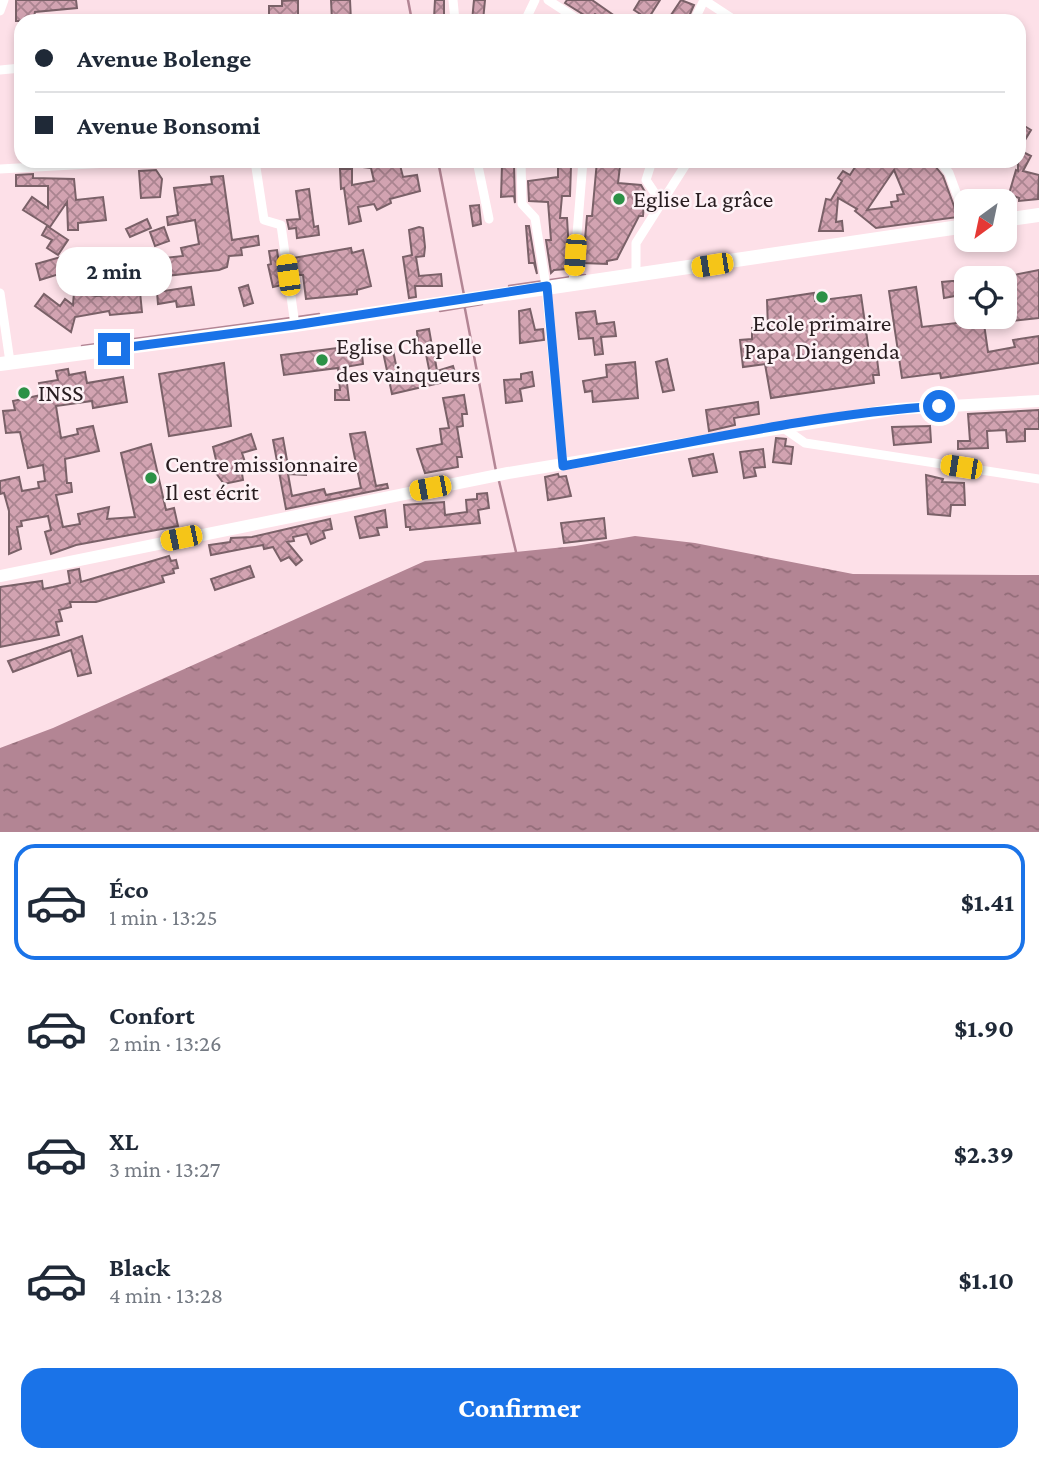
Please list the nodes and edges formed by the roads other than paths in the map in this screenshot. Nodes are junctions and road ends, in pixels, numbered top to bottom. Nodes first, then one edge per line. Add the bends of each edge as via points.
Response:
1 (4, 0) edge
2 (548, 0) edge
3 (704, 0) edge
4 (0, 10) edge
5 (569, 14) edge
6 (725, 14) edge
7 (18, 168) edge
8 (256, 168) edge
9 (478, 168) edge
10 (521, 168) edge
11 (582, 168) edge
12 (650, 168) edge
13 (683, 168) edge
14 (945, 168) edge
15 (0, 169) edge
16 (955, 189) edge
17 (660, 201) junction
18 (1039, 215) edge
19 (1017, 218) edge
20 (489, 219) dead end
21 (954, 228) edge
22 (636, 276) junction
23 (573, 283) junction
24 (547, 286) junction
25 (0, 293) edge
26 (295, 325) junction
27 (5, 363) edge
28 (1039, 401) edge
29 (782, 427) junction
30 (563, 466) junction
31 (1039, 479) edge
32 (0, 576) edge

1 - 4 street
2 - 5 street
3 - 6 street
7 - 15 street
8 - 26 street via 264,220 281,225
9 - 20 street
10 - 24 street via 522,204 535,218
11 - 23 street
12 - 17 street via 646,180
13 - 17 street
14 - 16 street
17 - 22 street via 636,243
18 - 19 main road
21 - 22 main road
22 - 23 main road
23 - 24 main road
24 - 26 main road
24 - 30 street
25 - 27 street
26 - 27 main road
28 - 29 street via 897,409
29 - 30 street
29 - 31 street via 805,443
30 - 32 street via 508,473

